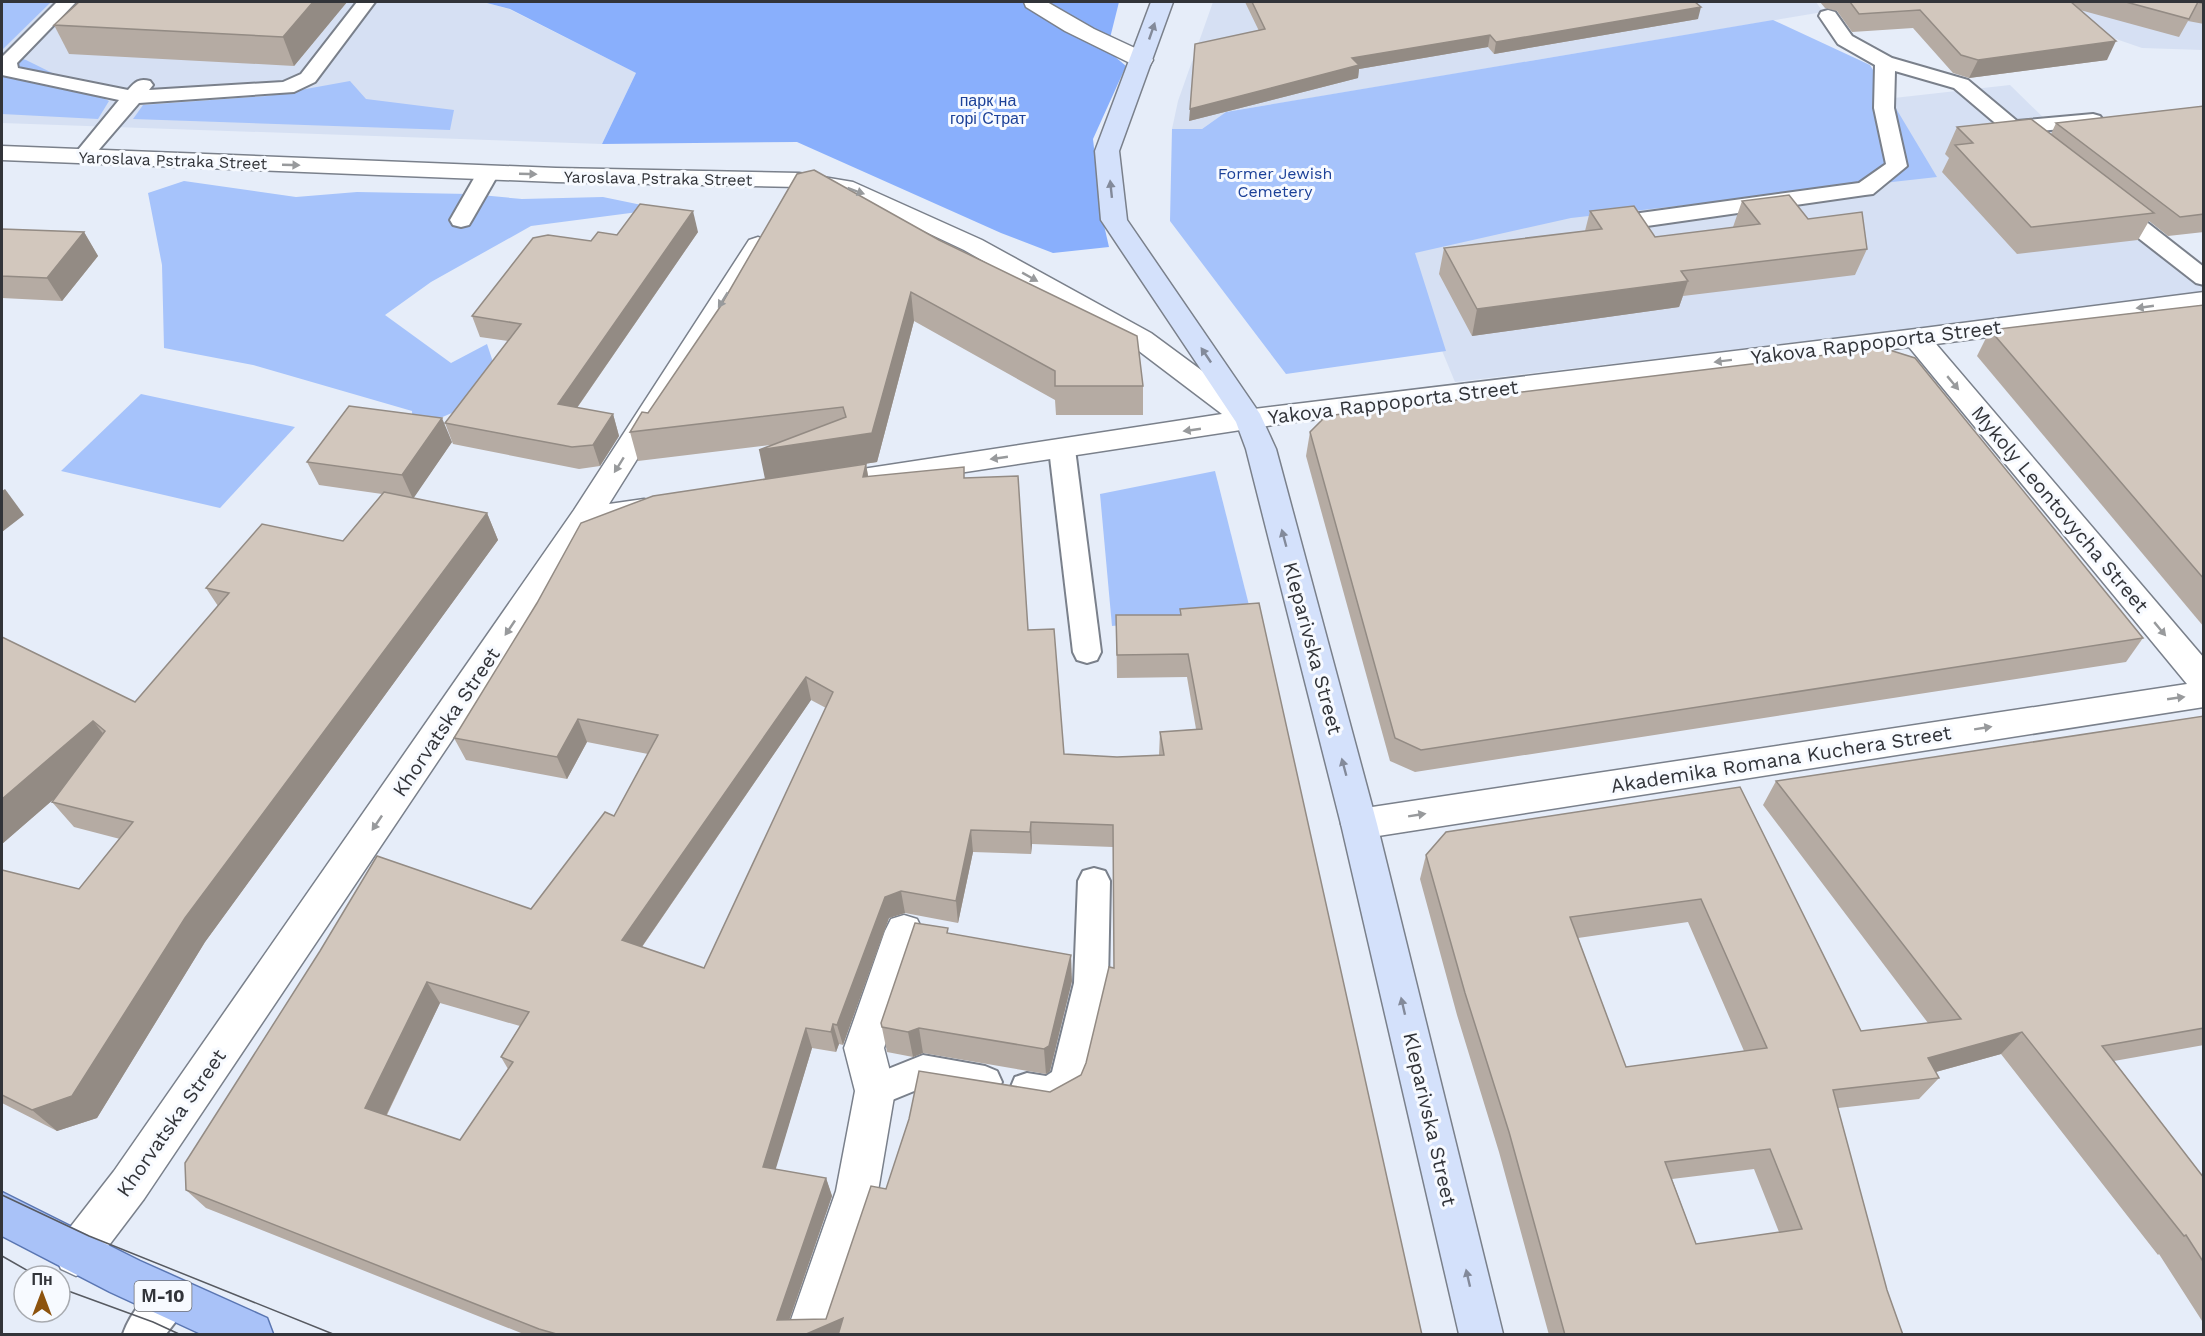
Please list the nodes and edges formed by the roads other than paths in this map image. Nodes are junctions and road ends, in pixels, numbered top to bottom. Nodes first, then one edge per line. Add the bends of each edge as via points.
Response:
1 (67, 2) edge
2 (366, 2) edge
3 (1034, 2) edge
4 (1162, 2) edge
5 (1828, 16) dead end
6 (1142, 60) junction
7 (1885, 62) junction
8 (138, 90) junction
9 (2113, 117) edge
10 (2012, 128) junction
11 (2, 153) edge
12 (83, 156) junction
13 (2048, 157) edge
14 (488, 172) junction
15 (799, 180) junction
16 (2093, 192) edge
17 (461, 220) dead end
18 (1633, 221) edge
19 (2204, 278) edge
20 (2199, 298) edge
21 (1916, 338) junction
22 (1250, 421) junction
23 (1062, 449) junction
24 (813, 485) edge
25 (671, 506) edge
26 (585, 518) junction
27 (1087, 652) dead end
28 (2204, 681) edge
29 (2204, 694) edge
30 (1359, 824) junction
31 (1094, 880) dead end
32 (916, 933) edge
33 (1057, 954) edge
34 (1092, 959) junction
35 (875, 1091) junction
36 (2, 1214) edge
37 (76, 1254) junction
38 (170, 1299) junction
39 (142, 1335) edge
40 (251, 1335) edge
41 (808, 1335) edge
42 (1482, 1335) edge

1 - 8 lane via 7,62 9,72
2 - 8 lane via 308,78 287,88
3 - 6 street via 1095,39
6 -> 4 main road, Kleparivska Street
5 - 7 lane via 1845,40
22 -> 6 main road, Kleparivska Street via 1114,220 1107,151
7 - 10 lane via 1961,84
7 - 18 lane via 1884,108 1897,166 1865,189
8 - 12 lane
9 - 10 lane
10 - 13 lane
11 - 12 street, Yaroslava Pstraka Street
12 -> 14 street, Yaroslava Pstraka Street
14 -> 15 street, Yaroslava Pstraka Street
14 - 17 lane
15 -> 22 street, Yaroslava Pstraka Street via 853,189 973,245 1141,339
15 -> 26 street, Khorvatska Street
16 - 19 lane
20 -> 21 street, Yakova Rappoporta Street
21 -> 22 street, Yakova Rappoporta Street
21 -> 28 street, Mykoly Leontovycha Street
22 -> 23 street, Yakova Rappoporta Street
30 -> 22 main road, Kleparivska Street via 1261,449
23 -> 24 street, Yakova Rappoporta Street
23 - 27 lane
25 - 26 street
26 -> 37 street, Khorvatska Street via 129,1185
30 -> 29 street, Akademika Romana Kuchera Street
42 -> 30 main road, Kleparivska Street
31 - 34 lane
32 - 35 street via 864,1048
33 - 34 lane
34 - 35 lane via 1091,983 1067,1082 1050,1093 923,1071
35 - 41 street via 857,1191
36 - 37 main road, М-10
37 - 38 main road, М-10
38 - 39 lane
38 - 40 main road, М-10

